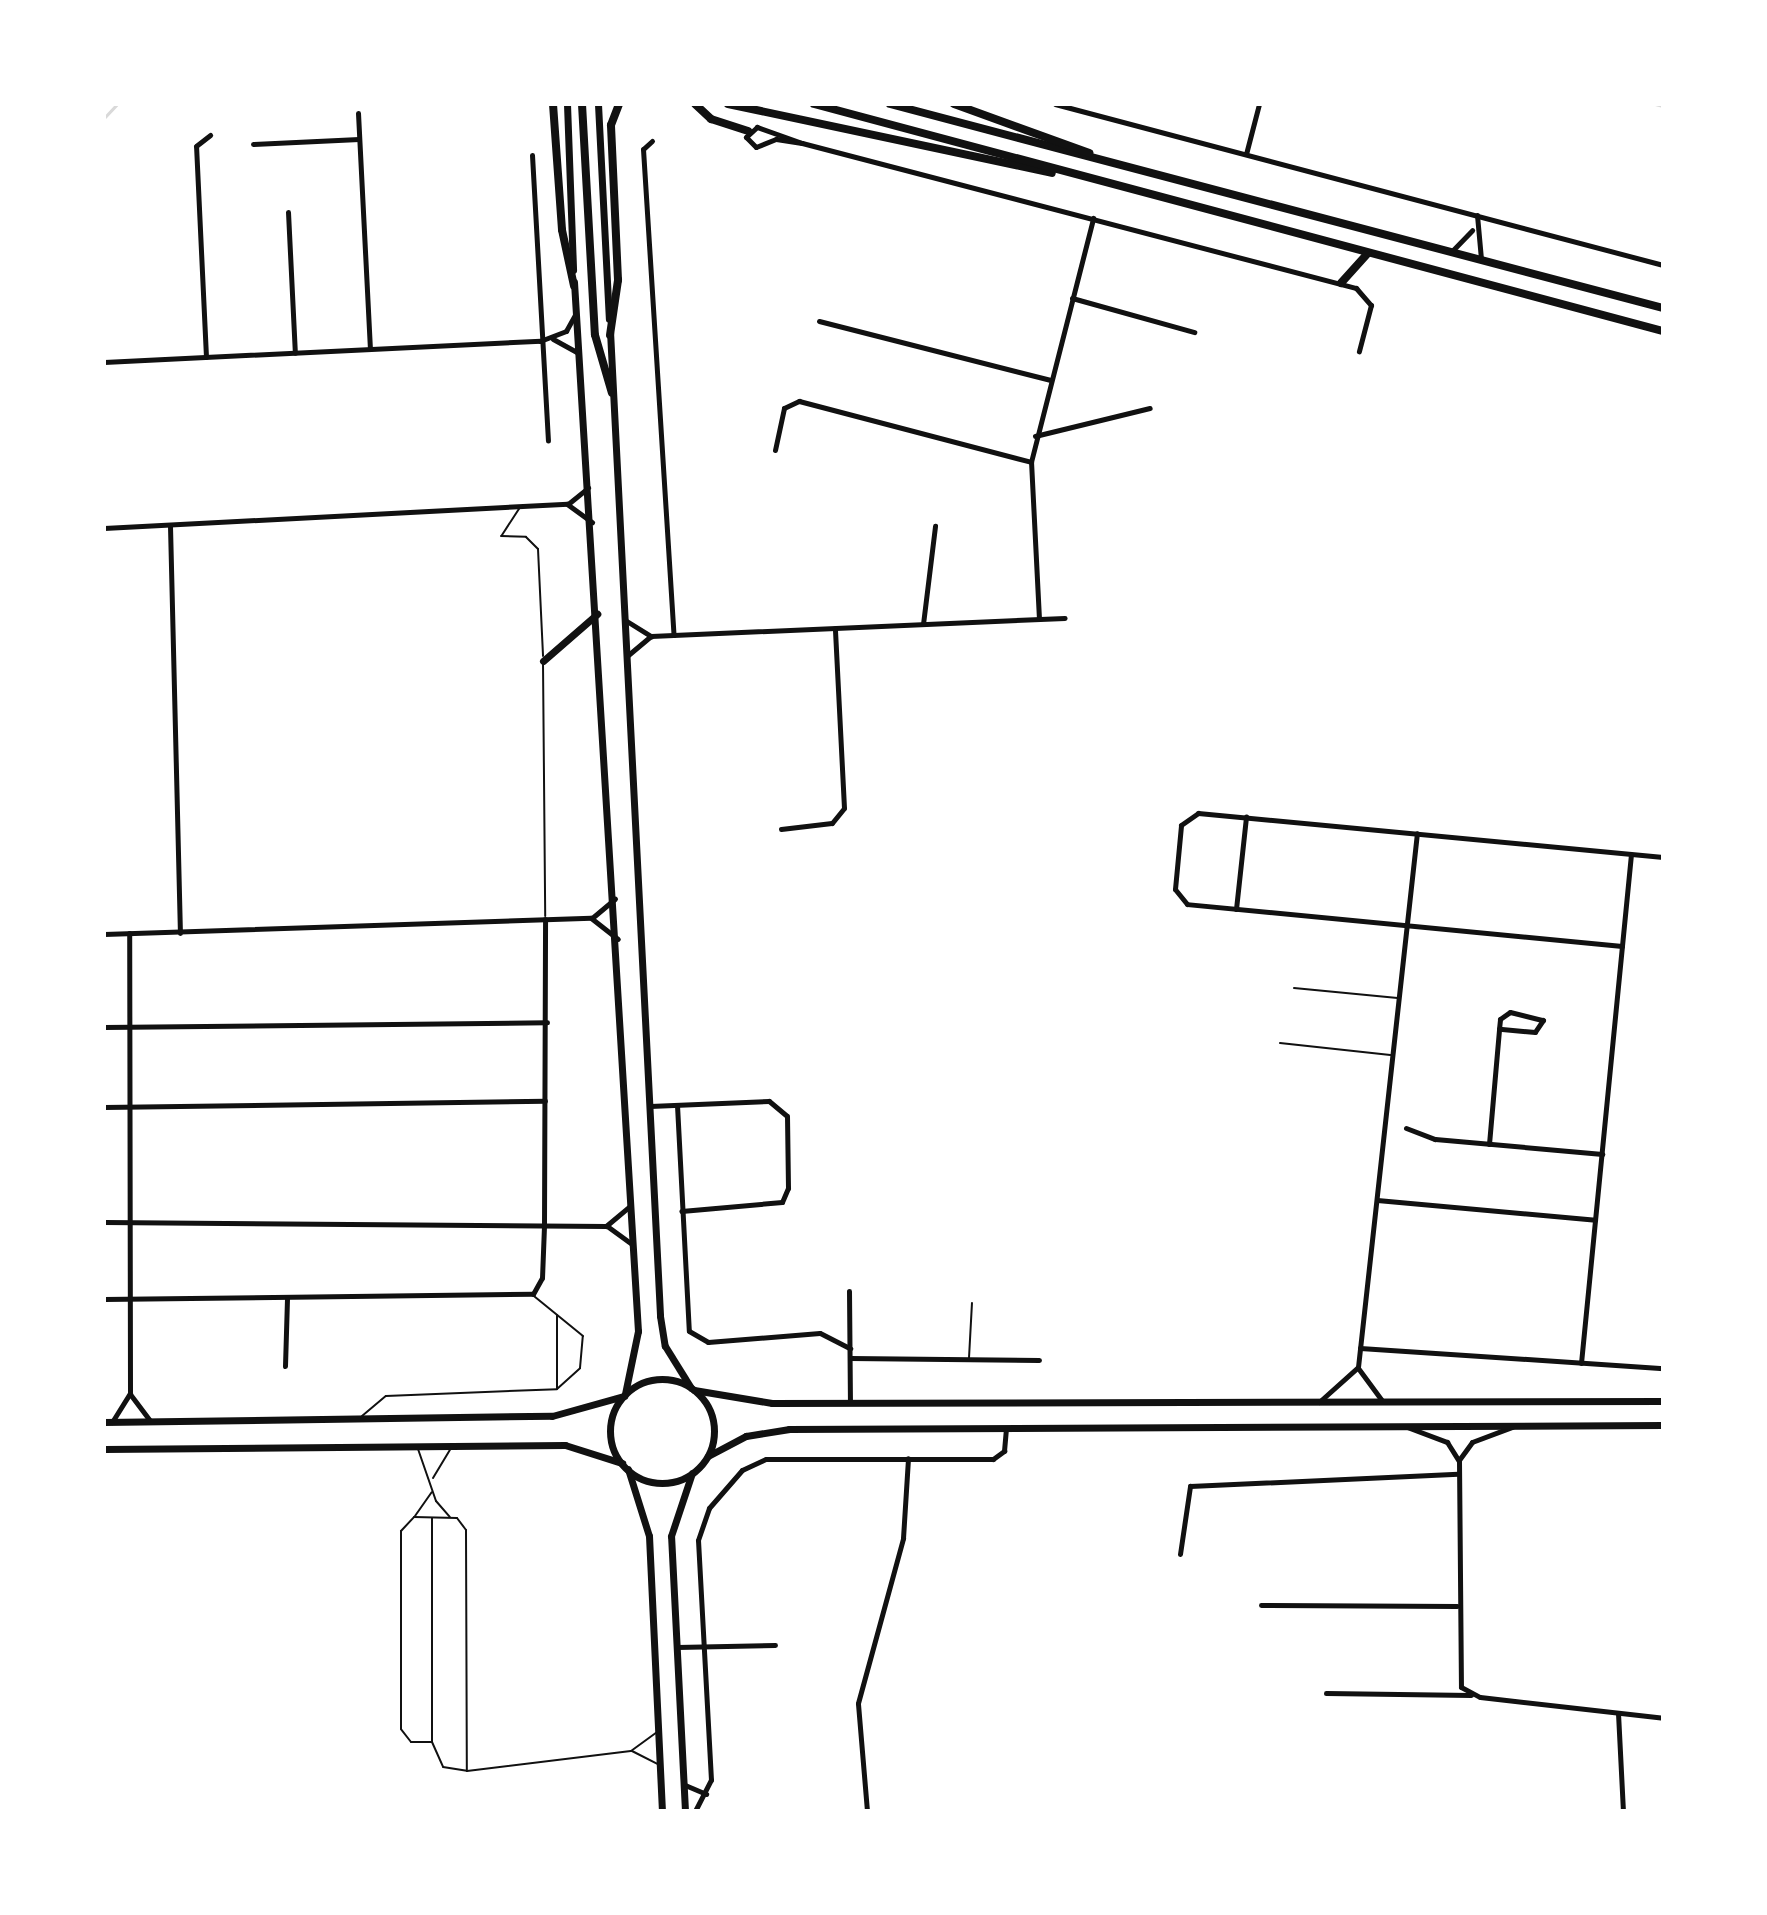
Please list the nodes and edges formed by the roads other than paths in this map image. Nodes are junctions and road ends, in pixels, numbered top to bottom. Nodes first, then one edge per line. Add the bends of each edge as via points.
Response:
1 (553, 104) edge
2 (567, 104) edge
3 (582, 104) edge
4 (598, 104) edge
5 (619, 104) edge
6 (695, 104) edge
7 (728, 104) edge
8 (814, 104) edge
9 (890, 104) edge
10 (954, 104) edge
11 (1055, 104) edge
12 (1259, 104) edge
13 (358, 113) dead end
14 (748, 131) junction
15 (210, 135) dead end
16 (359, 139) junction
17 (652, 141) dead end
18 (802, 143) junction
19 (253, 144) dead end
20 (1246, 154) junction
21 (532, 155) dead end
22 (1104, 160) junction
23 (1073, 176) junction
24 (288, 212) dead end
25 (1477, 215) junction
26 (1093, 218) junction
27 (1474, 225) junction
28 (1451, 252) junction
29 (1368, 253) junction
30 (1481, 259) junction
31 (1663, 265) edge
32 (1341, 283) junction
33 (574, 286) junction
34 (1072, 298) junction
35 (1663, 308) edge
36 (577, 311) junction
37 (819, 321) dead end
38 (1663, 331) edge
39 (1194, 332) dead end
40 (610, 335) junction
41 (548, 338) junction
42 (540, 341) junction
43 (370, 349) junction
44 (1359, 351) dead end
45 (295, 353) junction
46 (206, 357) junction
47 (581, 359) junction
48 (104, 362) edge
49 (1050, 380) junction
50 (612, 393) junction
51 (1150, 408) dead end
52 (1035, 436) junction
53 (548, 441) dead end
54 (775, 450) dead end
55 (1031, 462) junction
56 (589, 482) junction
57 (567, 504) junction
58 (520, 507) junction
59 (592, 522) junction
60 (170, 526) junction
61 (935, 526) dead end
62 (104, 528) edge
63 (597, 614) junction
64 (1065, 618) dead end
65 (1039, 619) junction
66 (625, 620) junction
67 (923, 624) junction
68 (835, 628) junction
69 (674, 635) junction
70 (651, 636) junction
71 (626, 657) junction
72 (543, 661) junction
73 (1246, 817) junction
74 (781, 829) dead end
75 (1417, 833) junction
76 (1631, 854) junction
77 (1663, 857) edge
78 (615, 899) junction
79 (1236, 909) junction
80 (591, 918) junction
81 (545, 919) junction
82 (1407, 925) junction
83 (129, 933) junction
84 (180, 933) junction
85 (104, 934) edge
86 (618, 939) junction
87 (1622, 946) junction
88 (1294, 988) dead end
89 (1399, 998) junction
90 (547, 1022) junction
91 (104, 1027) edge
92 (129, 1027) junction
93 (1499, 1029) junction
94 (1280, 1043) dead end
95 (1392, 1056) junction
96 (545, 1101) junction
97 (677, 1105) junction
98 (129, 1106) junction
99 (650, 1106) junction
100 (104, 1107) edge
101 (1406, 1128) dead end
102 (1489, 1144) junction
103 (1602, 1154) junction
104 (1377, 1200) junction
105 (632, 1202) junction
106 (681, 1211) junction
107 (1595, 1220) junction
108 (104, 1222) edge
109 (544, 1226) junction
110 (606, 1226) junction
111 (128, 1227) junction
112 (633, 1246) junction
113 (849, 1291) dead end
114 (533, 1294) junction
115 (104, 1299) edge
116 (131, 1299) junction
117 (287, 1299) junction
118 (972, 1303) dead end
119 (557, 1315) junction
120 (850, 1348) junction
121 (1360, 1348) junction
122 (850, 1358) junction
123 (969, 1359) junction
124 (1039, 1360) dead end
125 (1581, 1363) junction
126 (285, 1366) dead end
127 (1358, 1367) junction
128 (1663, 1368) edge
129 (557, 1389) junction
130 (692, 1389) junction
131 (130, 1393) junction
132 (625, 1395) junction
133 (1663, 1401) edge
134 (1319, 1402) junction
135 (1383, 1402) junction
136 (850, 1404) junction
137 (360, 1420) junction
138 (108, 1422) edge
139 (150, 1422) junction
140 (1663, 1425) edge
141 (1407, 1426) junction
142 (1515, 1426) junction
143 (1006, 1429) junction
144 (416, 1447) junction
145 (454, 1447) junction
146 (104, 1449) edge
147 (708, 1456) junction
148 (908, 1458) junction
149 (1459, 1461) junction
150 (625, 1466) junction
151 (692, 1473) junction
152 (1458, 1474) junction
153 (433, 1479) junction
154 (433, 1491) junction
155 (414, 1517) junction
156 (432, 1517) junction
157 (451, 1517) junction
158 (1180, 1554) dead end
159 (1261, 1605) dead end
160 (1457, 1606) junction
161 (775, 1645) dead end
162 (704, 1646) junction
163 (677, 1647) junction
164 (1326, 1693) dead end
165 (1472, 1695) junction
166 (1618, 1713) junction
167 (1663, 1718) edge
168 (657, 1731) junction
169 (432, 1742) junction
170 (631, 1751) junction
171 (659, 1765) junction
172 (467, 1771) junction
173 (684, 1784) junction
174 (706, 1794) junction
175 (662, 1811) edge
176 (685, 1811) edge
177 (695, 1811) edge
178 (867, 1811) edge
179 (1623, 1811) edge

1 - 33 main road
2 - 33 main road
3 - 50 main road via 595,335
4 - 40 main road
5 - 40 main road via 611,125 618,280
6 - 14 main road via 711,119
7 - 23 main road via 964,160
8 - 23 main road
9 - 22 main road
10 - 22 main road
11 - 20 street
12 - 20 street
13 - 16 street
14 - 18 street
14 - 18 street via 746,140 756,147 776,139
15 - 46 street via 196,146
16 - 19 street
16 - 43 street
17 - 69 street via 643,152
18 - 26 street
20 - 25 street
21 - 42 street
22 - 28 main road
23 - 29 main road
24 - 45 street
25 - 27 street
25 - 31 street
26 - 32 street
26 - 34 street
27 - 28 street
27 - 30 street
28 - 30 main road
29 - 32 main road
29 - 38 main road
30 - 35 main road
32 - 44 street via 1370,301
33 - 36 main road
34 - 39 street
34 - 49 street
36 - 41 street via 569,328
36 - 47 main road
37 - 49 street
40 - 50 main road
41 - 42 street
41 - 47 street via 573,345
42 - 43 street
42 - 53 street
43 - 45 street
45 - 46 street
46 - 48 street
47 - 56 main road
49 - 52 street
50 - 66 main road
51 - 52 street
52 - 55 street
54 - 55 street via 784,408 799,401
55 - 65 street
56 - 57 street
56 - 59 main road
57 - 58 street
57 - 59 street
58 - 60 street
58 - 72 lane via 501,536 526,537 538,549
59 - 63 main road
60 - 62 street
60 - 84 street
61 - 67 street
63 - 72 main road
63 - 78 main road
64 - 65 street
65 - 67 street
66 - 70 street
66 - 71 main road
67 - 68 street
68 - 69 street
68 - 74 street via 844,808 832,823
69 - 70 street
70 - 71 street
71 - 99 main road
72 - 81 lane
73 - 75 street
73 - 79 street
73 - 79 street via 1198,813 1180,829 1178,897
75 - 76 street
75 - 82 street
76 - 77 street
76 - 87 street
78 - 80 street
78 - 86 main road
79 - 82 street
80 - 81 street
80 - 86 street
81 - 84 street
81 - 90 street
82 - 87 street
82 - 89 street
83 - 84 street
83 - 85 street
83 - 92 street
86 - 105 main road
87 - 103 street
88 - 89 lane
89 - 95 street
90 - 92 street
90 - 96 street
91 - 92 street
92 - 98 street
93 - 93 street via 1507,1012 1543,1020 1535,1032
93 - 102 street
94 - 95 lane
95 - 104 street
96 - 98 street
96 - 109 street
97 - 99 street
97 - 106 street
97 - 106 street via 769,1101 787,1120 782,1202
98 - 100 street
98 - 111 street
99 - 130 main road via 661,1332
101 - 102 street
102 - 103 street
103 - 107 street
104 - 107 street
104 - 121 street
105 - 110 street
105 - 112 main road
106 - 120 street via 685,1320 692,1335 708,1342 820,1333
107 - 125 street
108 - 111 street
109 - 110 street
109 - 111 street
109 - 114 street via 542,1278
110 - 112 street
111 - 116 street
112 - 132 main road via 638,1349
113 - 120 street
114 - 117 street
114 - 119 lane
115 - 116 street
116 - 117 street
116 - 131 street
117 - 126 street
118 - 123 lane
119 - 129 lane
119 - 129 lane via 583,1336 580,1368
120 - 122 street
121 - 125 street
121 - 127 street
122 - 123 street
122 - 136 street
123 - 124 street
125 - 128 street
127 - 134 street
127 - 135 street
129 - 137 lane via 386,1396
130 - 132 main road via 654,1380
130 - 136 main road via 756,1403
130 - 147 main road via 714,1426
131 - 138 street
131 - 139 street
132 - 137 main road via 552,1416
132 - 150 main road via 611,1428
133 - 135 main road
134 - 135 main road
134 - 136 main road
137 - 139 main road
138 - 139 main road
140 - 142 main road
141 - 142 main road
141 - 143 main road
141 - 149 street via 1447,1442
142 - 149 street via 1472,1442
143 - 147 main road via 775,1430
143 - 148 street via 1004,1451 993,1459
144 - 145 main road
144 - 146 main road
144 - 153 lane
145 - 150 main road via 565,1445
145 - 153 lane
147 - 151 main road
148 - 162 street via 790,1455 742,1470 699,1532
148 - 178 street via 903,1538 858,1703
149 - 152 street
150 - 151 main road via 659,1483
150 - 168 main road via 649,1536
151 - 163 main road via 672,1525
152 - 158 street via 1190,1486
152 - 160 street
153 - 154 lane
154 - 155 lane
154 - 157 lane
155 - 156 lane
155 - 169 lane via 401,1531 401,1729 411,1742
156 - 157 lane
156 - 169 lane
157 - 172 lane via 466,1530
159 - 160 street
160 - 165 street via 1457,1680
161 - 162 street
162 - 163 street
162 - 174 street via 711,1776
163 - 173 main road
164 - 165 street
165 - 166 street
166 - 167 street
166 - 179 street
168 - 170 lane
168 - 171 main road
169 - 172 lane via 443,1767
170 - 171 lane
170 - 172 lane
171 - 175 main road
173 - 174 street
173 - 176 main road
174 - 177 street

